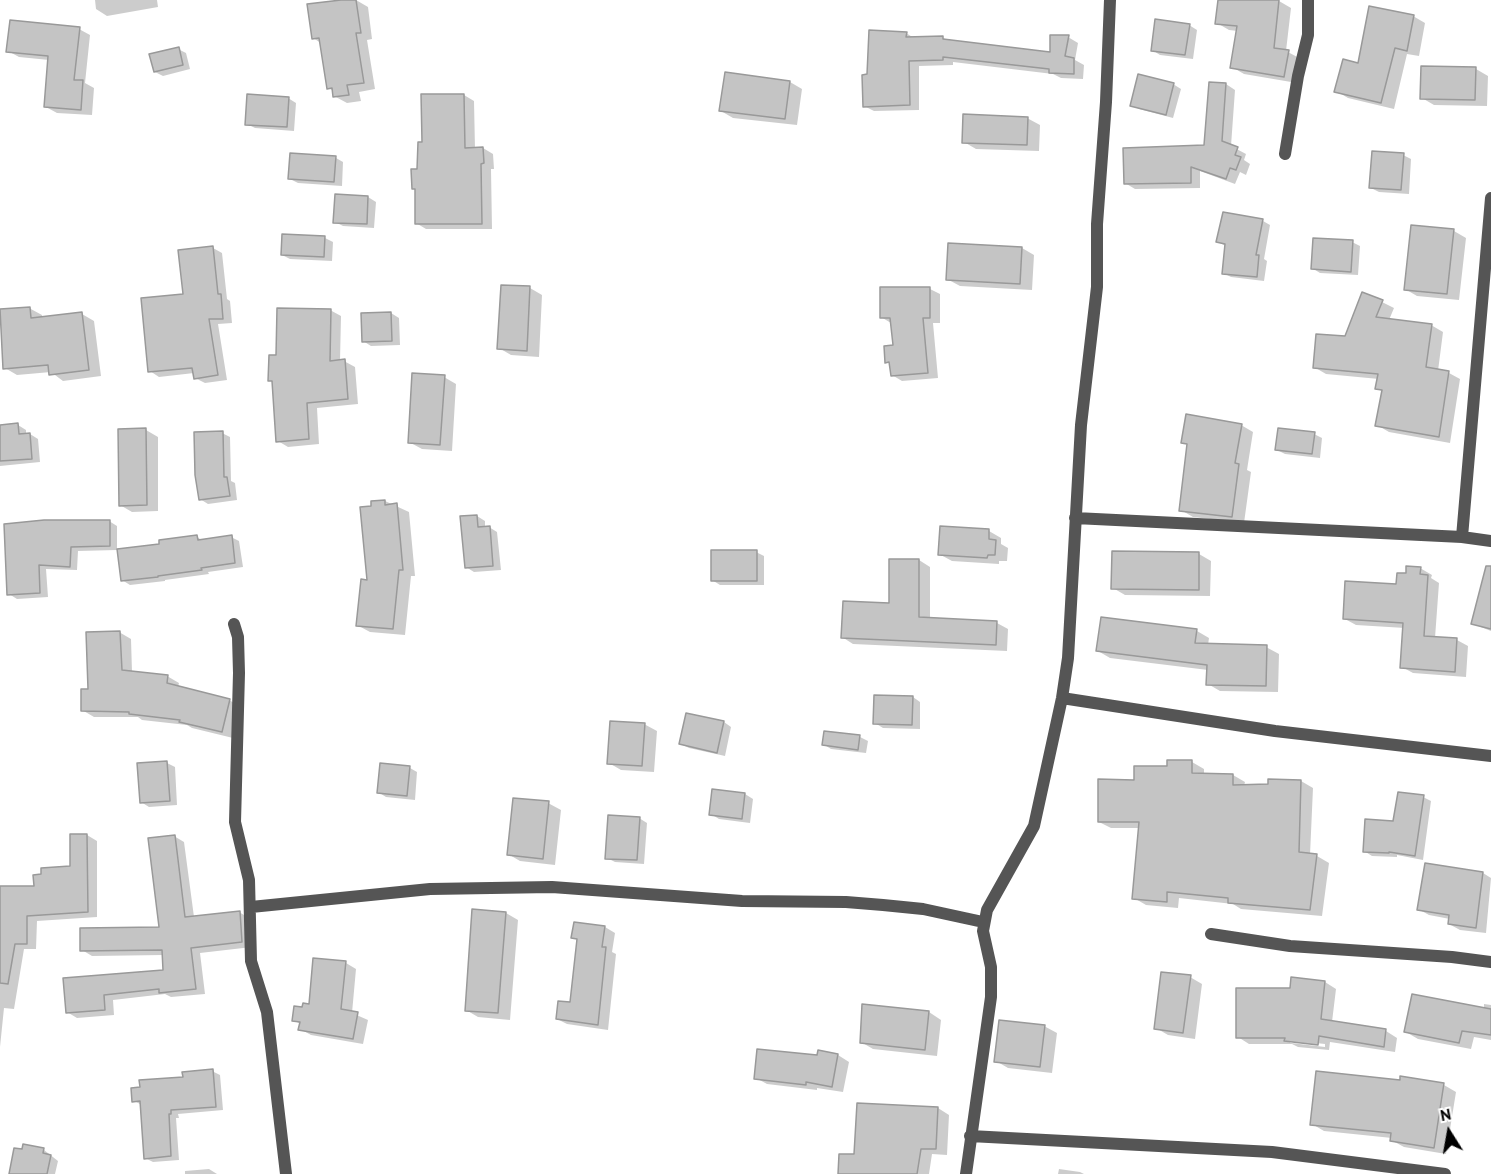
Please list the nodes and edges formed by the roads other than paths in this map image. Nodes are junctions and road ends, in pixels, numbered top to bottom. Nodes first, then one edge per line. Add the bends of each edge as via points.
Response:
1 (1110, 0) edge
2 (1308, 0) edge
3 (1286, 153) dead end
4 (1491, 198) edge
5 (1076, 518) junction
6 (1462, 537) junction
7 (1491, 541) edge
8 (234, 624) dead end
9 (1062, 698) junction
10 (1491, 756) edge
11 (251, 907) junction
12 (983, 922) junction
13 (1211, 934) dead end
14 (1491, 962) edge
15 (970, 1136) junction
16 (285, 1174) edge
17 (966, 1174) edge
18 (1445, 1174) edge

1 - 5 street via 1097,286 1081,425
2 - 3 street via 1308,35
4 - 6 street
5 - 6 street
5 - 9 street
6 - 7 street
8 - 11 street via 239,673 235,822 249,880
9 - 10 street via 1275,731
9 - 12 street via 1034,826
11 - 12 street via 430,889 552,887 742,901 846,902 923,909
11 - 16 street via 251,961 267,1012
12 - 15 street via 991,967 991,997
13 - 14 street via 1290,946
15 - 17 street
15 - 18 street via 1272,1152

